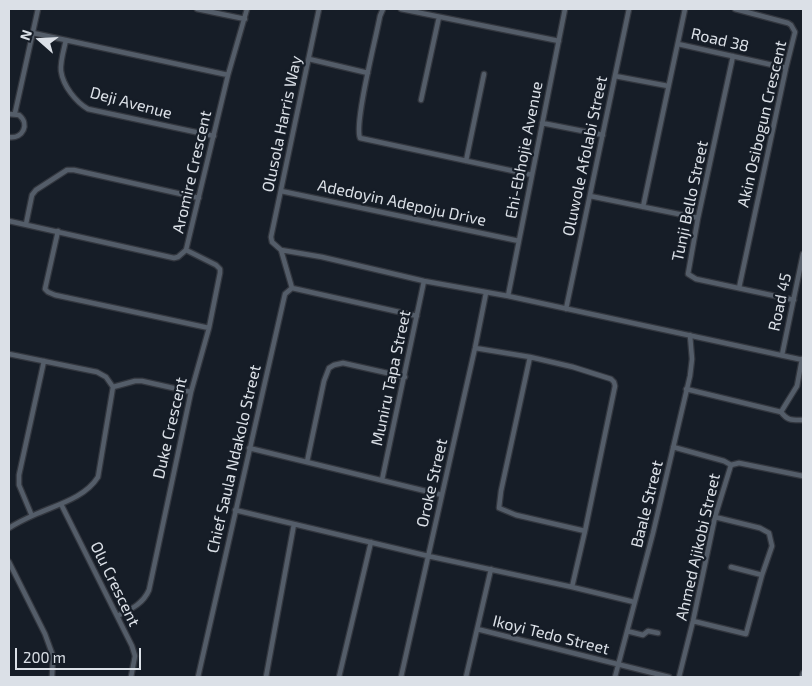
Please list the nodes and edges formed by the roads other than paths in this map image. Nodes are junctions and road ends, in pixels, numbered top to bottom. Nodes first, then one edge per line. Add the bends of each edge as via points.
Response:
1 (38, 9) edge
2 (197, 9) edge
3 (247, 9) edge
4 (319, 9) edge
5 (384, 9) edge
6 (401, 9) edge
7 (565, 9) edge
8 (629, 9) edge
9 (685, 9) edge
10 (735, 9) edge
11 (439, 17) junction
12 (245, 19) junction
13 (33, 32) junction
14 (66, 40) junction
15 (559, 41) junction
16 (678, 44) junction
17 (733, 56) junction
18 (309, 59) junction
19 (786, 68) junction
20 (368, 73) junction
21 (484, 74) dead end
22 (228, 75) junction
23 (615, 76) junction
24 (668, 86) junction
25 (421, 100) dead end
26 (15, 113) junction
27 (9, 114) edge
28 (542, 123) junction
29 (603, 135) junction
30 (214, 136) junction
31 (9, 139) edge
32 (466, 161) junction
33 (532, 175) junction
34 (281, 191) junction
35 (590, 196) junction
36 (199, 198) junction
37 (643, 207) junction
38 (698, 218) junction
39 (9, 221) edge
40 (26, 224) junction
41 (58, 231) junction
42 (519, 240) junction
43 (186, 250) junction
44 (281, 250) junction
45 (803, 254) edge
46 (424, 281) junction
47 (292, 288) junction
48 (739, 288) junction
49 (486, 293) junction
50 (508, 296) junction
51 (794, 300) junction
52 (566, 309) junction
53 (417, 316) junction
54 (209, 328) junction
55 (690, 335) junction
56 (475, 348) junction
57 (9, 354) edge
58 (782, 355) junction
59 (530, 357) junction
60 (803, 359) edge
61 (44, 361) junction
62 (405, 377) junction
63 (113, 387) junction
64 (686, 389) junction
65 (190, 392) junction
66 (781, 412) junction
67 (803, 420) edge
68 (673, 447) junction
69 (249, 448) junction
70 (307, 462) junction
71 (731, 465) junction
72 (803, 476) edge
73 (382, 480) junction
74 (442, 495) junction
75 (61, 504) junction
76 (235, 510) junction
77 (32, 516) junction
78 (715, 517) junction
79 (294, 524) junction
80 (9, 528) edge
81 (585, 531) junction
82 (371, 542) junction
83 (428, 556) junction
84 (9, 562) edge
85 (731, 567) dead end
86 (491, 570) junction
87 (762, 575) junction
88 (572, 587) junction
89 (634, 602) junction
90 (117, 616) junction
91 (693, 621) junction
92 (477, 629) junction
93 (627, 631) junction
94 (658, 633) dead end
95 (618, 665) junction
96 (803, 673) edge
97 (52, 677) edge
98 (131, 677) edge
99 (198, 677) edge
100 (266, 677) edge
101 (339, 677) edge
102 (401, 677) edge
103 (466, 677) edge
104 (615, 677) edge
105 (669, 677) edge
106 (678, 677) edge
107 (802, 677) edge

1 - 13 street
2 - 12 street
3 - 12 street, Aromire Crescent
4 - 18 street, Olusola Harris Way
5 - 20 street
6 - 11 street
7 - 15 street, Ehi-Ebhojie Avenue
8 - 23 street, Oluwole Afolabi Street
9 - 16 street
10 - 19 street, Akin Osibogun Crescent via 793,27 795,32
11 - 15 street
11 - 25 street
12 - 22 street, Aromire Crescent
13 - 14 street
13 - 26 street
14 - 22 street
14 - 30 street, Deji Avenue via 61,71 81,105
15 - 28 street, Ehi-Ebhojie Avenue
16 - 17 street, Road 38
16 - 24 street
17 - 19 street, Road 38
17 - 38 street, Tunji Bello Street
18 - 20 street
18 - 34 street, Olusola Harris Way
19 - 48 street, Akin Osibogun Crescent
20 - 32 street via 358,128 360,138
21 - 32 street
22 - 30 street, Aromire Crescent
23 - 24 street
23 - 29 street, Oluwole Afolabi Street
24 - 37 street
26 - 27 street
26 - 31 street via 22,117 25,128 18,137
28 - 29 street
28 - 33 street, Ehi-Ebhojie Avenue
29 - 35 street, Oluwole Afolabi Street
30 - 36 street, Aromire Crescent
32 - 33 street
33 - 42 street, Ehi-Ebhojie Avenue
34 - 42 street, Adedoyin Adepoju Drive
34 - 44 street, Olusola Harris Way via 271,237
35 - 37 street
35 - 52 street, Oluwole Afolabi Street
36 - 40 street via 66,170 32,195
36 - 43 street, Aromire Crescent
37 - 38 street
38 - 48 street, Tunji Bello Street via 689,276
39 - 40 street, Aromire Crescent
40 - 41 street, Aromire Crescent
41 - 43 street, Aromire Crescent via 174,258
41 - 54 street via 45,289 48,292
42 - 50 street, Ehi-Ebhojie Avenue
43 - 54 street, Duke Crescent via 220,269
44 - 46 street
44 - 47 street
45 - 51 street, Road 45
46 - 49 street
46 - 53 street, Muniru Tapa Street
47 - 53 street
47 - 69 street, Chief Saula Ndakolo Street via 285,294
48 - 51 street, Tunji Bello Street
49 - 50 street
49 - 56 street, Oroke Street
50 - 52 street
51 - 58 street, Road 45
52 - 55 street
53 - 62 street, Muniru Tapa Street
54 - 65 street, Duke Crescent
55 - 58 street
55 - 64 street, Baale Street via 692,359
56 - 59 street
56 - 74 street, Oroke Street
57 - 61 street
58 - 60 street
59 - 81 street via 614,382
59 - 81 street via 499,508
60 - 66 street via 797,386
61 - 63 street via 97,372
61 - 77 street via 19,475 19,485
62 - 70 street via 342,364 329,368
62 - 73 street, Muniru Tapa Street
63 - 65 street via 142,381
63 - 75 street via 98,476 94,484
64 - 66 street
64 - 68 street, Baale Street
65 - 90 street, Duke Crescent via 149,590 137,606
66 - 67 street via 791,421
68 - 71 street
68 - 89 street, Baale Street
69 - 70 street
69 - 76 street, Chief Saula Ndakolo Street
70 - 73 street
71 - 72 street, Ahmed Ajikobi Street via 739,463
71 - 78 street, Ahmed Ajikobi Street
73 - 74 street
74 - 83 street, Oroke Street
75 - 77 street
75 - 90 street, Olu Crescent
76 - 79 street
76 - 99 street, Chief Saula Ndakolo Street
77 - 80 street
78 - 87 street via 769,533 772,546
78 - 91 street, Ahmed Ajikobi Street
79 - 82 street
79 - 100 street
81 - 88 street
82 - 83 street
82 - 101 street
83 - 86 street
83 - 102 street, Oroke Street
84 - 97 street via 45,634 53,656
85 - 87 street
86 - 88 street
86 - 92 street
87 - 91 street via 746,634
88 - 89 street
89 - 93 street, Baale Street
90 - 98 street, Olu Crescent via 135,656
91 - 106 street, Ahmed Ajikobi Street
92 - 95 street, Ikoyi Tedo Street
92 - 103 street
93 - 94 street via 643,635 648,631
93 - 95 street, Baale Street
95 - 104 street, Baale Street
95 - 105 street, Ikoyi Tedo Street
96 - 107 street

